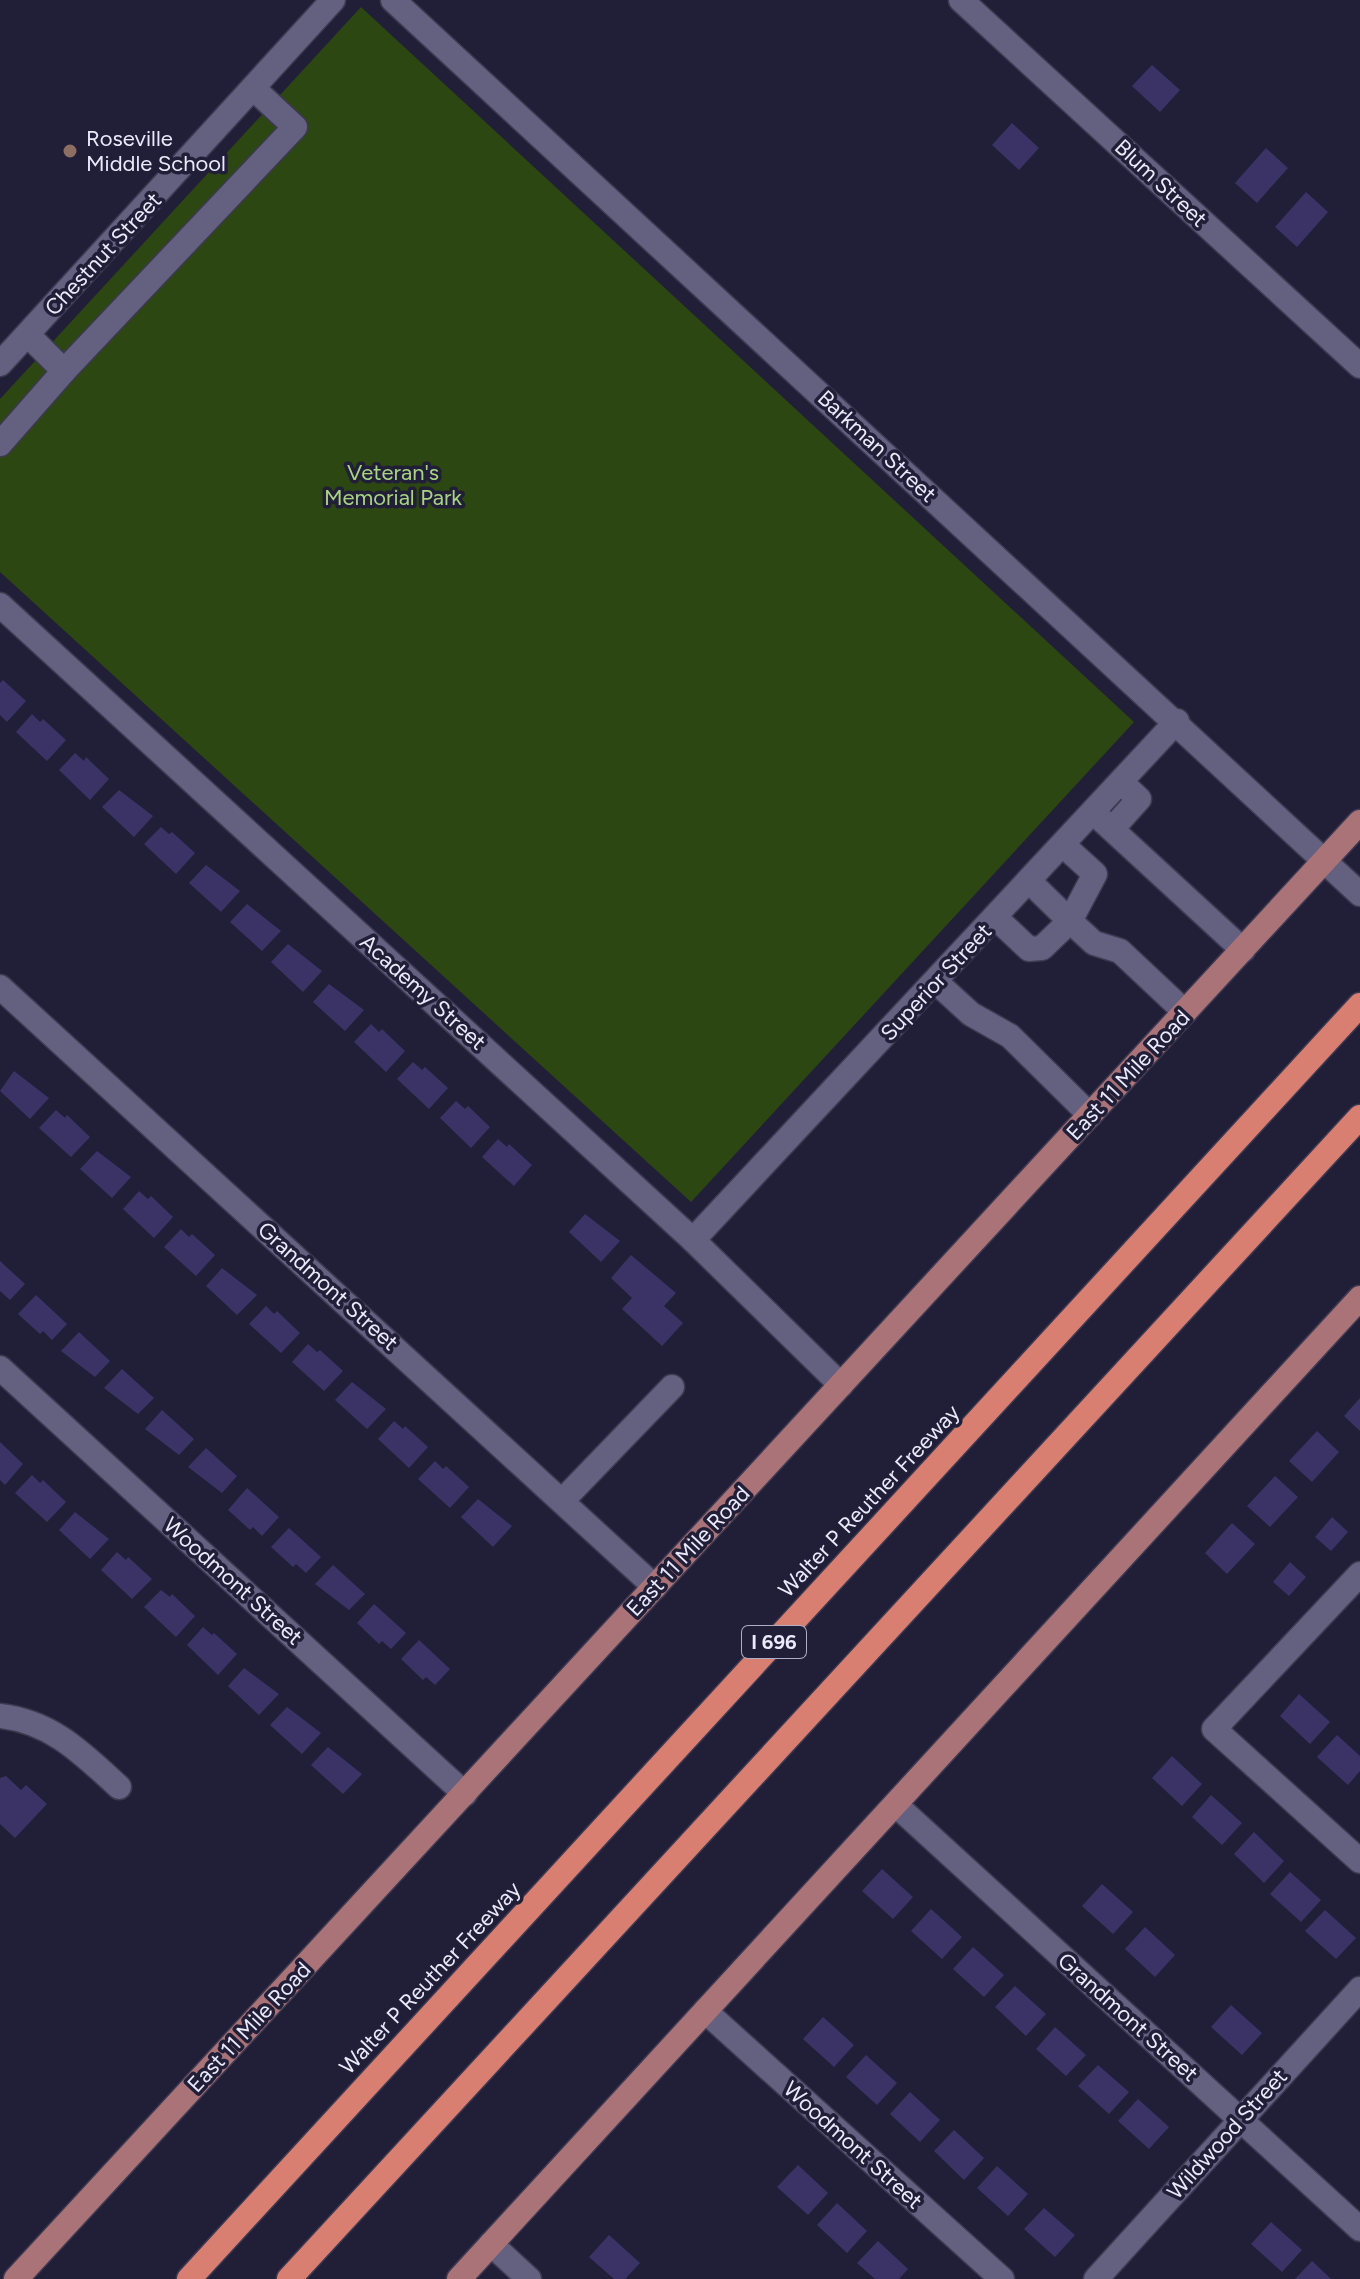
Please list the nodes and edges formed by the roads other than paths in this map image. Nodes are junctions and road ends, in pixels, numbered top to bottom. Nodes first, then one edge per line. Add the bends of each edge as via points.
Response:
1 (333, 0) edge
2 (393, 0) edge
3 (961, 0) edge
4 (254, 89) junction
5 (28, 335) junction
6 (0, 364) edge
7 (1360, 366) edge
8 (64, 371) junction
9 (0, 444) edge
10 (0, 605) edge
11 (1177, 721) junction
12 (1121, 782) junction
13 (1093, 812) junction
14 (1360, 822) edge
15 (1112, 829) junction
16 (1063, 845) junction
17 (1324, 863) junction
18 (1029, 881) junction
19 (1360, 894) edge
20 (996, 918) junction
21 (1070, 921) junction
22 (1243, 950) junction
23 (936, 982) junction
24 (0, 987) edge
25 (1360, 1005) edge
26 (1185, 1012) junction
27 (1090, 1115) junction
28 (1360, 1117) edge
29 (693, 1240) junction
30 (1360, 1298) edge
31 (0, 1368) edge
32 (841, 1385) junction
33 (672, 1387) dead end
34 (562, 1501) junction
35 (1360, 1574) edge
36 (655, 1587) junction
37 (0, 1716) edge
38 (119, 1787) dead end
39 (465, 1794) junction
40 (896, 1805) junction
41 (1360, 1861) edge
42 (1360, 1989) edge
43 (705, 2011) junction
44 (1241, 2118) junction
45 (1360, 2229) edge
46 (491, 2244) junction
47 (16, 2279) edge
48 (189, 2279) edge
49 (289, 2279) edge
50 (459, 2279) edge
51 (529, 2279) edge
52 (1002, 2279) edge
53 (1096, 2279) edge

1 - 4 street, Chestnut Street
2 - 11 street, Barkman Street
3 - 7 street, Blum Street
4 - 5 street, Chestnut Street
4 - 8 street via 295,127
5 - 6 street, Chestnut Street
5 - 8 street
8 - 9 street
10 - 29 street, Academy Street
11 - 12 street, Superior Street
11 - 17 street, Barkman Street
12 - 13 street, Superior Street
12 - 15 street via 1139,799
13 - 15 street
13 - 16 street, Superior Street
14 - 17 main road, East 11 Mile Road
15 - 22 street
16 - 18 street, Superior Street
16 - 21 street via 1095,874
17 - 19 street, Barkman Street
17 - 22 main road, East 11 Mile Road
18 - 20 street, Superior Street
18 - 21 street
20 - 21 street via 1029,949 1042,948
20 - 23 street, Superior Street
21 - 26 street via 1094,943 1120,951
22 - 26 main road, East 11 Mile Road
23 - 27 street via 971,1014 1010,1036
23 - 29 street, Superior Street
24 - 34 street, Grandmont Street
25 - 48 highway, Walter P Reuther Freeway / I 696
26 - 27 main road, East 11 Mile Road
27 - 32 main road, East 11 Mile Road
28 - 49 highway
29 - 32 street, Academy Street
30 - 40 main road
31 - 39 street, Woodmont Street
32 - 36 main road, East 11 Mile Road
33 - 34 street
34 - 36 street, Grandmont Street
35 - 41 street via 1214,1729
36 - 39 main road, East 11 Mile Road
37 - 38 street via 58,1733
39 - 47 main road, East 11 Mile Road
40 - 43 main road
40 - 44 street, Grandmont Street
42 - 44 street, Wildwood Street
43 - 46 main road
43 - 52 street, Woodmont Street
44 - 45 street, Grandmont Street
44 - 53 street, Wildwood Street
46 - 50 main road
46 - 51 street

